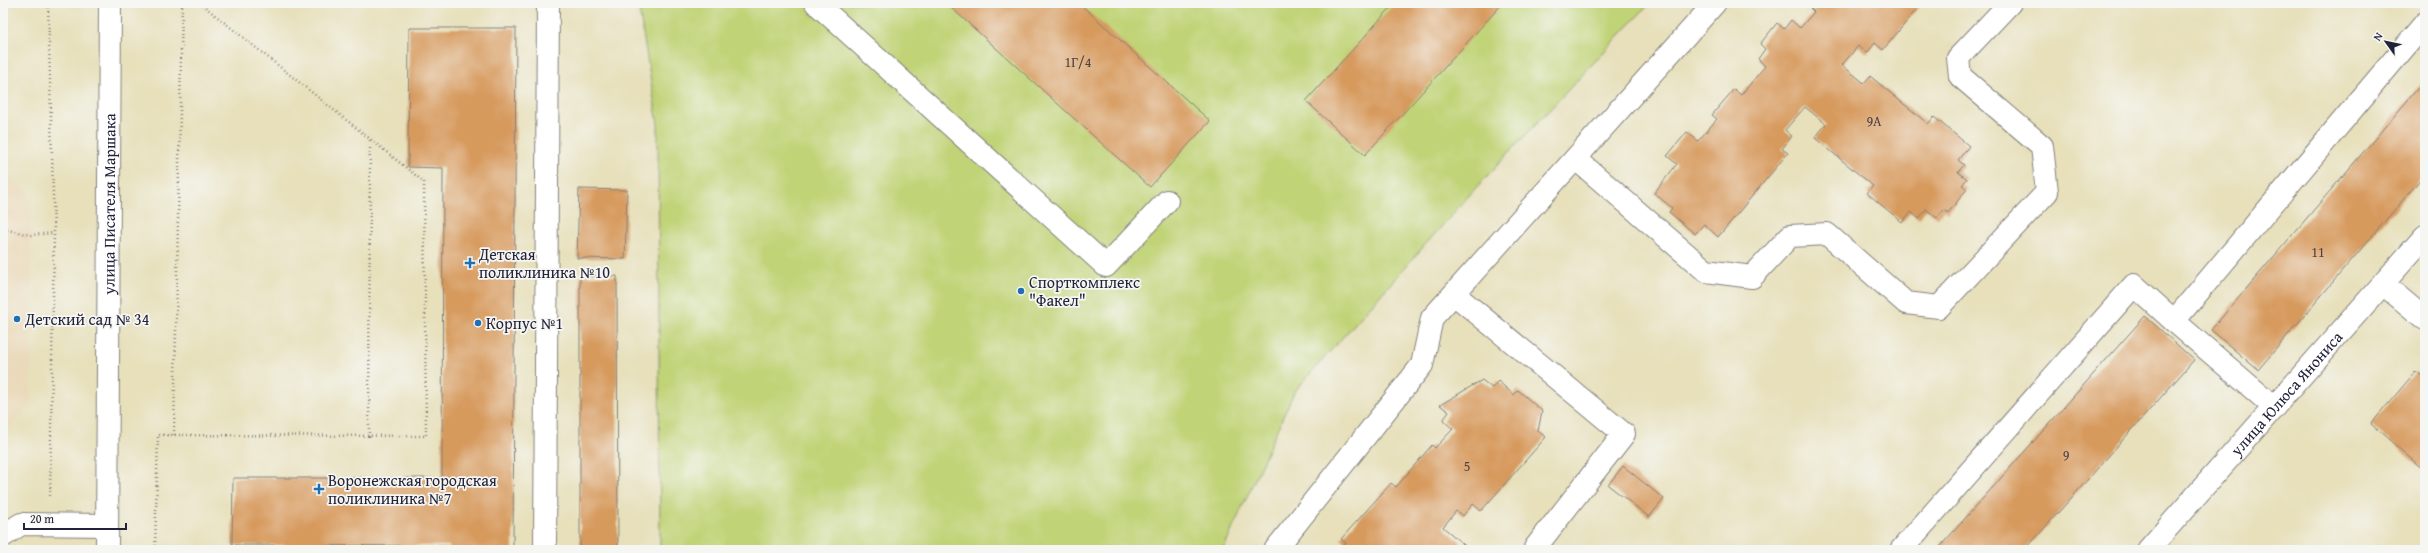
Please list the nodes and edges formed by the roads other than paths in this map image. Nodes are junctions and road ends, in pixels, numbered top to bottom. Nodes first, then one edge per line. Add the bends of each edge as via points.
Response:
1 (110, 3) edge
2 (548, 3) edge
3 (816, 3) edge
4 (1715, 3) edge
5 (2010, 3) edge
6 (2425, 23) edge
7 (1576, 159) junction
8 (1167, 201) dead end
9 (2425, 236) edge
10 (2383, 284) junction
11 (1454, 294) junction
12 (2425, 319) edge
13 (2174, 321) junction
14 (2274, 407) junction
15 (107, 525) junction
16 (3, 536) edge
17 (1535, 548) dead end
18 (106, 550) edge
19 (545, 550) edge
20 (1275, 550) edge
21 (1901, 550) edge
22 (2148, 550) edge

1 - 15 street, улица Писателя Маршака
2 - 19 street
3 - 8 street via 1106,266
4 - 7 street
5 - 7 street via 1958,58 1960,76 2042,146 2047,192 1939,307 1906,303 1827,234 1790,236 1752,277 1706,270
6 - 13 street
7 - 11 street
9 - 10 street, улица Юлюса Янониса
10 - 12 street
10 - 14 street, улица Юлюса Янониса
11 - 17 street via 1624,434
11 - 20 street via 1432,318 1422,365
13 - 14 street
13 - 21 street via 2134,285
14 - 22 street, улица Юлюса Янониса
15 - 16 street via 21,524
15 - 18 street, улица Писателя Маршака

